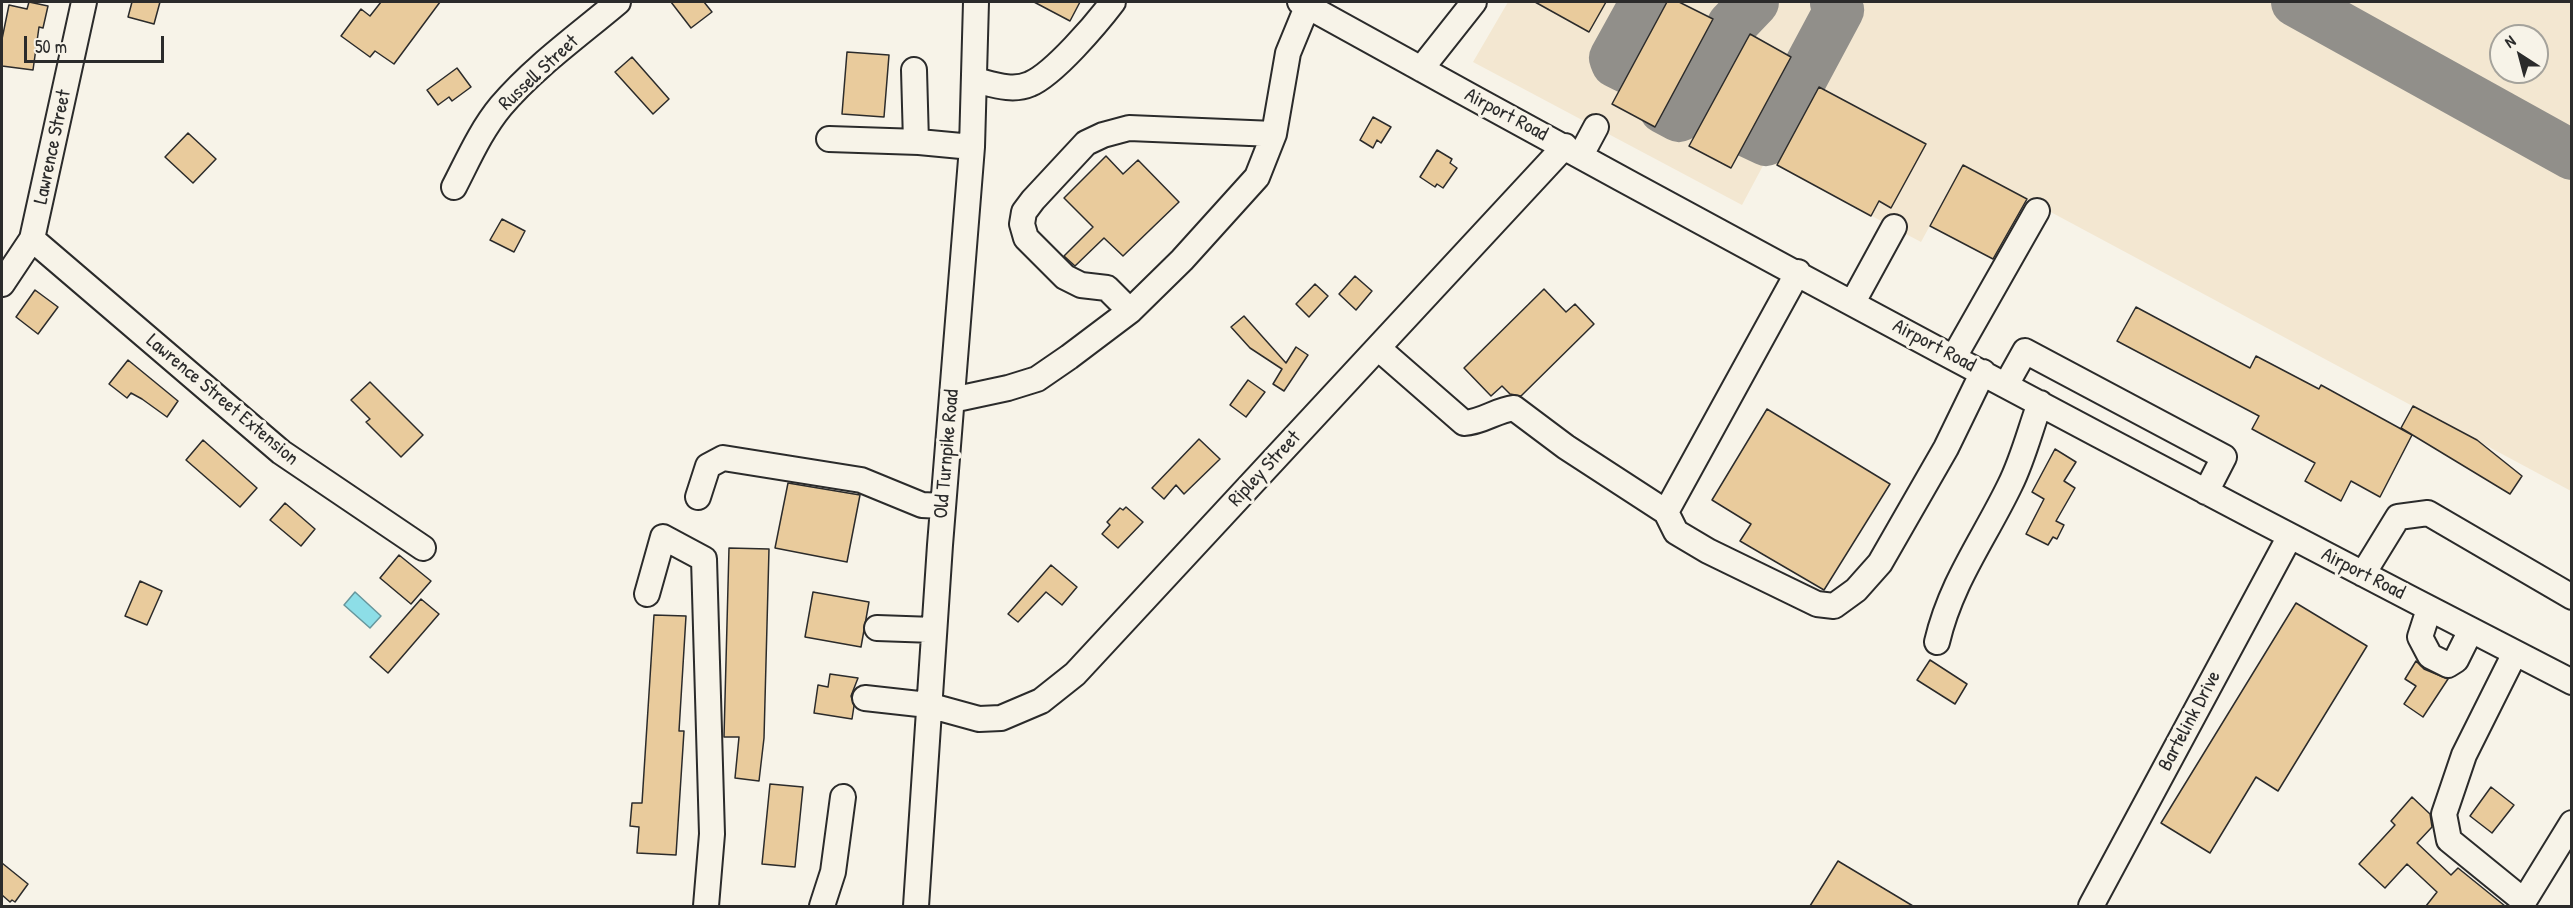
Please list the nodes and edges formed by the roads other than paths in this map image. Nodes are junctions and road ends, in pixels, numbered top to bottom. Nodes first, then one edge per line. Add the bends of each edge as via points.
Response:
1 (84, 2) edge
2 (618, 2) edge
3 (976, 2) edge
4 (1113, 2) edge
5 (1474, 2) edge
6 (1306, 3) edge
7 (1421, 69) junction
8 (914, 70) dead end
9 (975, 80) junction
10 (1596, 127) dead end
11 (1274, 134) junction
12 (829, 139) dead end
13 (915, 142) junction
14 (972, 147) junction
15 (1573, 151) junction
16 (454, 187) dead end
17 (2037, 210) dead end
18 (1894, 227) dead end
19 (32, 238) junction
20 (1798, 272) junction
21 (2, 284) edge
22 (1853, 302) junction
23 (1130, 311) junction
24 (1378, 348) junction
25 (1954, 357) junction
26 (1983, 372) junction
27 (2006, 385) junction
28 (952, 400) junction
29 (2040, 403) junction
30 (2206, 492) junction
31 (699, 497) dead end
32 (943, 506) junction
33 (1666, 512) junction
34 (2290, 536) junction
35 (423, 548) dead end
36 (2363, 574) junction
37 (647, 594) dead end
38 (2571, 597) edge
39 (2429, 609) junction
40 (877, 628) dead end
41 (934, 630) junction
42 (2471, 630) junction
43 (1937, 642) dead end
44 (2515, 653) junction
45 (2571, 682) edge
46 (865, 698) dead end
47 (928, 705) junction
48 (843, 796) dead end
49 (2571, 823) edge
50 (2522, 904) edge
51 (706, 906) edge
52 (822, 906) edge
53 (916, 906) edge
54 (2091, 906) edge

1 - 19 street, Lawrence Street
2 - 16 street, Russell Street via 531,75 500,107
3 - 9 street, Old Turnpike Road
4 - 9 street via 1098,22 1030,84 1008,88
5 - 7 street
6 - 7 street, Airport Road
6 - 11 street via 1288,54
7 - 15 street, Airport Road
8 - 13 street
9 - 14 street, Old Turnpike Road
10 - 15 street, Ripley Street
11 - 23 street via 1257,177
11 - 23 street via 1129,128 1103,135 1086,143 1033,200 1024,212 1026,238 1065,277 1081,285 1107,288
12 - 13 street
13 - 14 street
14 - 28 street, Old Turnpike Road
15 - 20 street, Airport Road
15 - 24 street, Ripley Street
17 - 25 street
18 - 22 street
19 - 21 street, Lawrence Street
19 - 35 street, Lawrence Street Extension via 281,453
20 - 22 street, Airport Road
20 - 33 street
22 - 25 street, Airport Road
23 - 28 street via 1037,378
24 - 33 street via 1464,423 1514,408
24 - 47 street, Ripley Street via 1075,674 1050,694 1001,718 979,719
25 - 26 street, Airport Road
26 - 27 street, Airport Road
26 - 33 street via 1946,448 1880,563 1856,591 1834,606 1817,604 1708,551 1676,532
27 - 29 street, Airport Road
27 - 30 street via 2025,351 2036,356 2224,457
28 - 32 street, Old Turnpike Road
29 - 30 street, Airport Road
29 - 43 street via 2011,484 1945,609
30 - 34 street, Airport Road
31 - 32 street via 708,466 723,458 861,480 922,505
32 - 41 street, Old Turnpike Road
34 - 36 street, Airport Road
34 - 54 street, Bartelink Drive
36 - 38 street via 2398,517 2428,513
36 - 39 street, Airport Road
37 - 51 street via 663,537 704,559 712,834
39 - 42 street, Airport Road
39 - 42 street via 2420,637 2430,656 2448,665 2456,660
40 - 41 street
41 - 47 street, Old Turnpike Road
42 - 44 street, Airport Road
44 - 45 street, Airport Road
44 - 50 street via 2464,755 2444,814 2450,840
46 - 47 street, Ripley Street
47 - 53 street, Old Turnpike Road
48 - 52 street via 833,872
49 - 50 street

